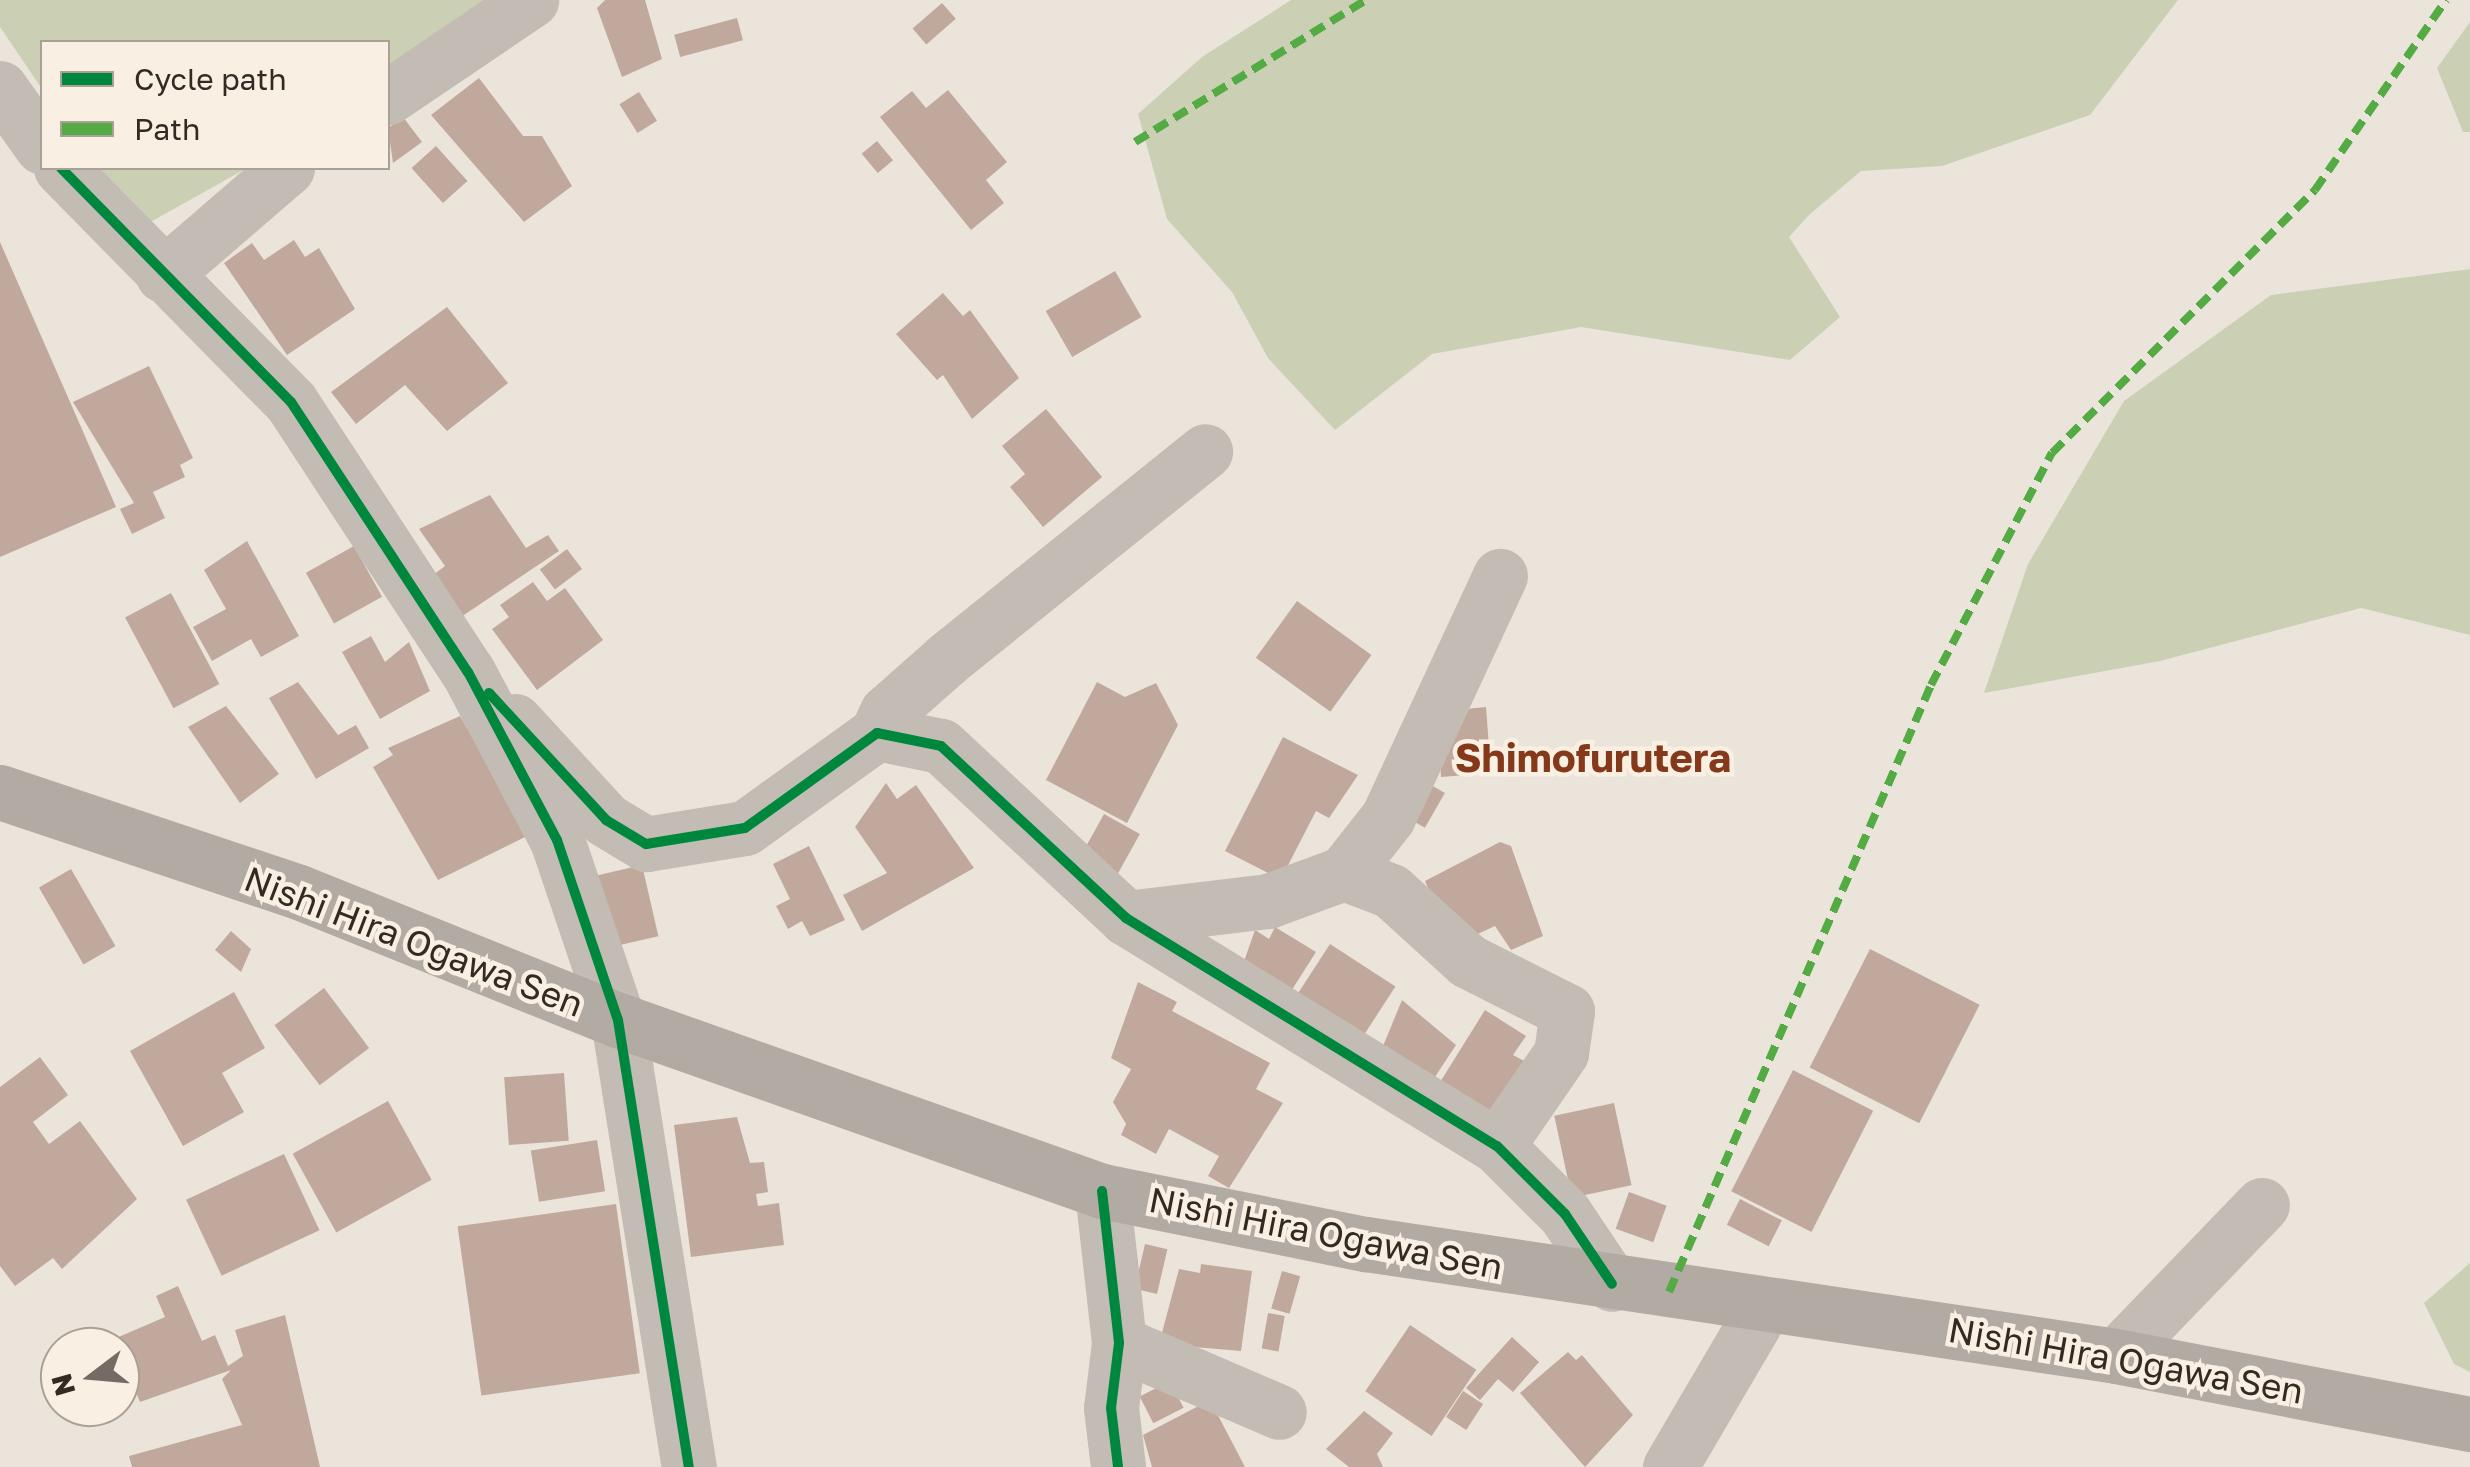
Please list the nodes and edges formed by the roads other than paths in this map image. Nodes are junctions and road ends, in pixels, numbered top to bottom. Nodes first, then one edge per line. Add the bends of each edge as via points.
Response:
1 (532, 0) edge
2 (0, 88) edge
3 (390, 96) edge
4 (40, 145) edge
5 (64, 170) edge
6 (285, 170) edge
7 (163, 275) junction
8 (1205, 452) dead end
9 (1500, 576) dead end
10 (468, 672) junction
11 (877, 733) junction
12 (0, 792) edge
13 (1344, 873) junction
14 (1126, 918) junction
15 (618, 1020) junction
16 (1497, 1146) junction
17 (1102, 1191) junction
18 (2262, 1206) dead end
19 (1612, 1284) junction
20 (1764, 1307) junction
21 (1119, 1343) junction
22 (2116, 1356) junction
23 (1280, 1412) dead end
24 (2470, 1424) edge
25 (688, 1467) edge
26 (1118, 1467) edge
27 (1670, 1467) edge

1 - 3 street
2 - 4 street
5 - 7 street
6 - 7 street
7 - 10 street via 290,402
8 - 11 street via 948,658 887,712
9 - 13 street via 1388,817
10 - 11 street via 606,820 646,844 746,828
10 - 15 street via 557,840
11 - 14 street via 941,746
12 - 15 main road, Nishi Hira Ogawa Sen via 300,892
13 - 14 street via 1268,901
13 - 16 street via 1391,891 1468,961 1568,1011 1561,1053
14 - 16 street
15 - 17 main road, Nishi Hira Ogawa Sen
15 - 25 street
16 - 19 street via 1566,1214
17 - 19 main road, Nishi Hira Ogawa Sen
17 - 21 street
18 - 22 street
19 - 20 main road, Nishi Hira Ogawa Sen
20 - 22 main road, Nishi Hira Ogawa Sen
20 - 27 street
21 - 23 street
21 - 26 street via 1111,1408
22 - 24 main road, Nishi Hira Ogawa Sen

